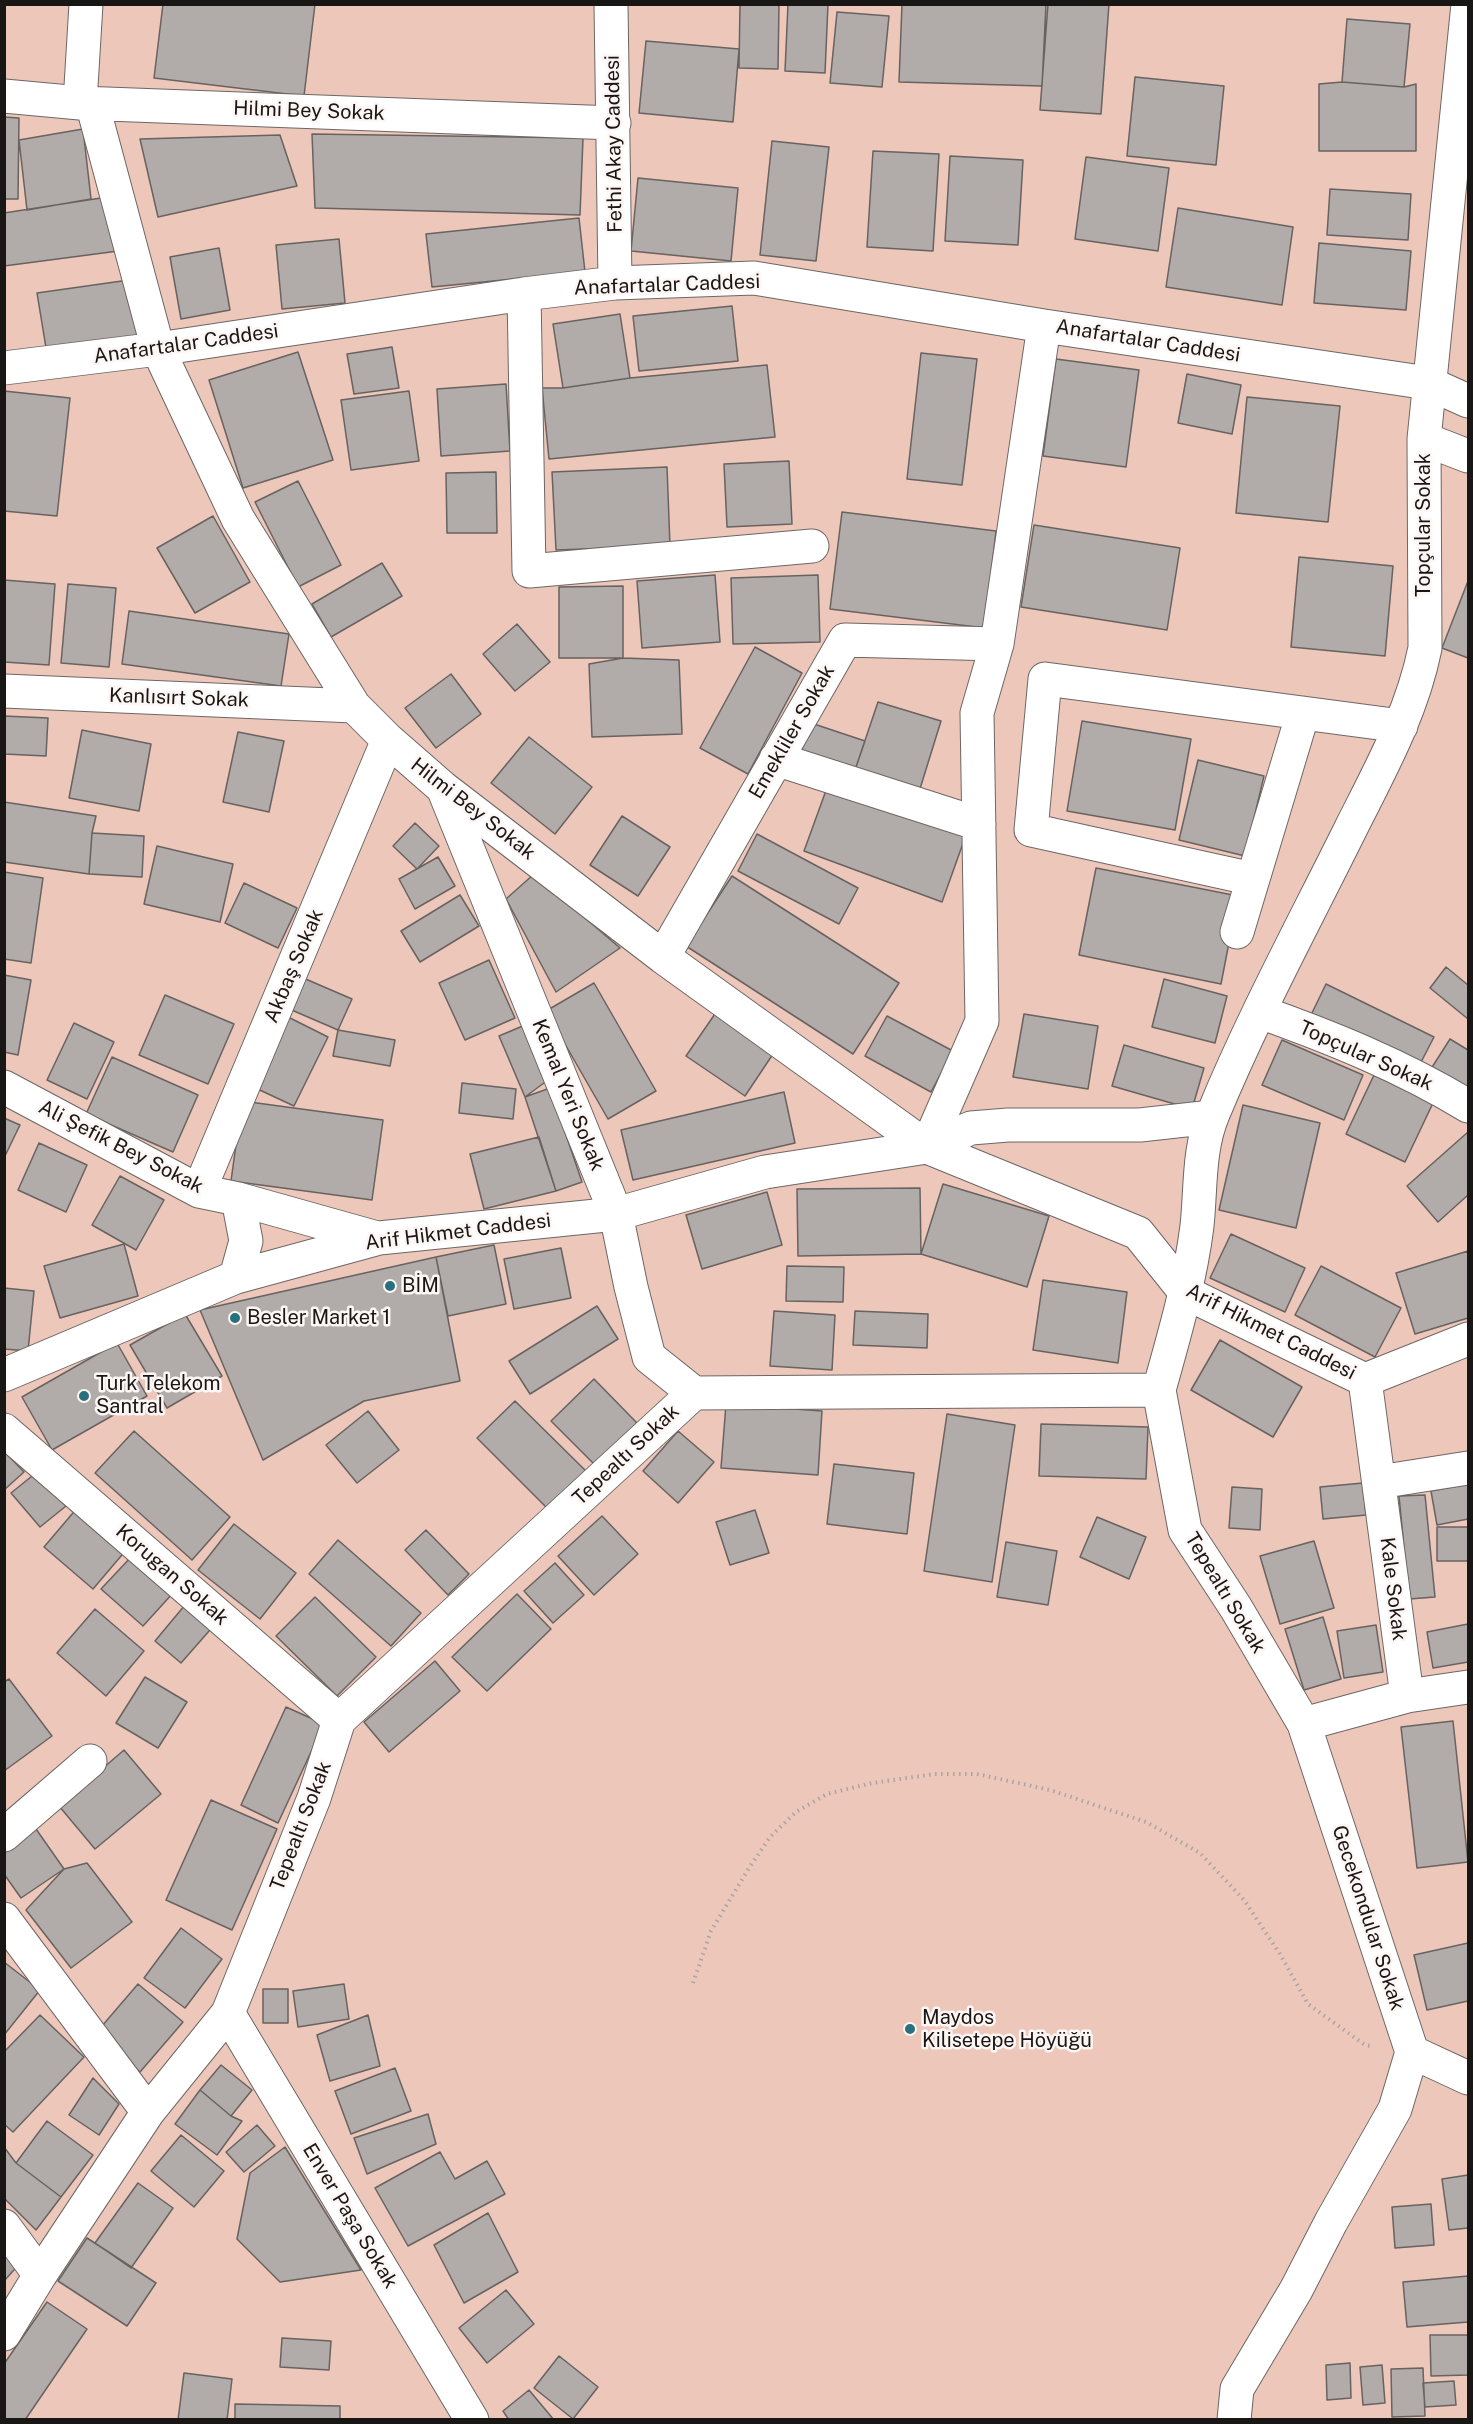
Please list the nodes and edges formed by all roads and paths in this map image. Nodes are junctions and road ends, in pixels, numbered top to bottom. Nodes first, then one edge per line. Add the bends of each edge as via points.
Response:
1 (86, 4) edge
2 (611, 4) edge
3 (1468, 4) edge
4 (4, 96) edge
5 (86, 103) junction
6 (614, 123) junction
7 (615, 283) junction
8 (524, 294) junction
9 (1044, 326) junction
10 (158, 349) junction
11 (4, 368) edge
12 (1428, 383) junction
13 (1468, 401) edge
14 (1424, 439) junction
15 (1468, 456) edge
16 (813, 546) dead end
17 (997, 644) junction
18 (4, 691) edge
19 (354, 706) junction
20 (1304, 713) junction
21 (1401, 726) junction
22 (388, 740) junction
23 (776, 759) junction
24 (443, 788) junction
25 (979, 824) junction
26 (1253, 879) junction
27 (1237, 932) dead end
28 (663, 957) junction
29 (1260, 1012) junction
30 (4, 1087) edge
31 (1468, 1106) edge
32 (1212, 1117) junction
33 (927, 1148) junction
34 (199, 1191) junction
35 (238, 1199) junction
36 (616, 1214) junction
37 (379, 1238) junction
38 (236, 1277) junction
39 (1186, 1293) junction
40 (1468, 1339) edge
41 (4, 1375) edge
42 (1365, 1380) junction
43 (1159, 1390) junction
44 (694, 1393) junction
45 (4, 1430) edge
46 (1468, 1468) edge
47 (1379, 1482) junction
48 (1468, 1687) edge
49 (1407, 1696) junction
50 (339, 1720) junction
51 (1304, 1724) junction
52 (90, 1761) dead end
53 (4, 1835) edge
54 (4, 1919) edge
55 (693, 1983) dead end
56 (228, 2013) junction
57 (1412, 2052) junction
58 (1468, 2078) edge
59 (148, 2112) junction
60 (4, 2226) edge
61 (40, 2274) junction
62 (4, 2334) edge
63 (472, 2420) edge
64 (1234, 2420) edge

1 - 5 street, Hilmi Bey Sokak
2 - 6 street, Fethi Akay Caddesi
3 - 12 street, Topçular Sokak
4 - 5 street, Hilmi Bey Sokak
5 - 6 street, Hilmi Bey Sokak
5 - 10 street, Hilmi Bey Sokak
6 - 7 street, Fethi Akay Caddesi
7 - 8 street, Anafartalar Caddesi
7 - 9 street, Anafartalar Caddesi via 754,278
8 - 10 street, Anafartalar Caddesi
8 - 16 street via 530,571
9 - 12 street, Anafartalar Caddesi
9 - 17 street
10 - 11 street, Anafartalar Caddesi
10 - 19 street, Hilmi Bey Sokak via 238,519
12 - 13 street, Anafartalar Caddesi
12 - 14 street, Topçular Sokak
14 - 15 street
14 - 21 street, Topçular Sokak via 1425,648
17 - 23 street, Emekliler Sokak via 845,640
17 - 25 street via 977,713
18 - 19 street, Kanlısırt Sokak
19 - 22 street, Hilmi Bey Sokak
20 - 21 street
20 - 26 street
20 - 26 street via 1045,679 1031,830
21 - 29 street, Topçular Sokak
22 - 24 street, Hilmi Bey Sokak
22 - 34 street, Akbaş Sokak
23 - 25 street
23 - 28 street, Emekliler Sokak
24 - 28 street, Hilmi Bey Sokak
24 - 36 street, Kemal Yeri Sokak
25 - 33 street via 982,1021
26 - 27 street
28 - 33 street, Hilmi Bey Sokak
29 - 31 street, Topçular Sokak via 1342,1041
29 - 32 street, Topçular Sokak
30 - 34 street, Ali Şefik Bey Sokak
32 - 33 street, Arif Hikmet Caddesi via 1140,1125 971,1128
32 - 39 street, Topçular Sokak via 1199,1171 1197,1225
33 - 36 street, Arif Hikmet Caddesi via 765,1172
33 - 39 street, Arif Hikmet Caddesi via 1137,1233
34 - 35 street, Ali Şefik Bey Sokak
35 - 37 street, Ali Şefik Bey Sokak
35 - 38 street via 246,1241
36 - 37 street, Arif Hikmet Caddesi
36 - 44 street, Kemal Yeri Sokak via 649,1357
37 - 38 street, Arif Hikmet Caddesi
38 - 41 street, Arif Hikmet Caddesi
39 - 42 street, Arif Hikmet Caddesi
39 - 43 street, Topçular Sokak
40 - 42 street, Arif Hikmet Caddesi
42 - 47 street, Kale Sokak
43 - 44 street, Tepealtı Sokak
43 - 51 street, Tepealtı Sokak via 1185,1530
44 - 50 street, Tepealtı Sokak
45 - 50 street, Korugan Sokak
46 - 47 street
47 - 49 street, Kale Sokak
48 - 49 street
49 - 51 street
50 - 56 street, Tepealtı Sokak via 314,1798
51 - 57 street, Gecekondular Sokak
52 - 53 street
54 - 59 street
55 - 57 path via 711,1931 770,1837 796,1812 827,1794 872,1783 935,1774 977,1774 1050,1790 1146,1822 1200,1853 1244,1900 1308,2004 1365,2045
56 - 59 street, Tepealtı Sokak
56 - 63 street, Enver Paşa Sokak
57 - 58 street
57 - 64 street via 1395,2109 1237,2389
59 - 61 street, Tepealtı Sokak
60 - 61 street
61 - 62 street, Tepealtı Sokak

